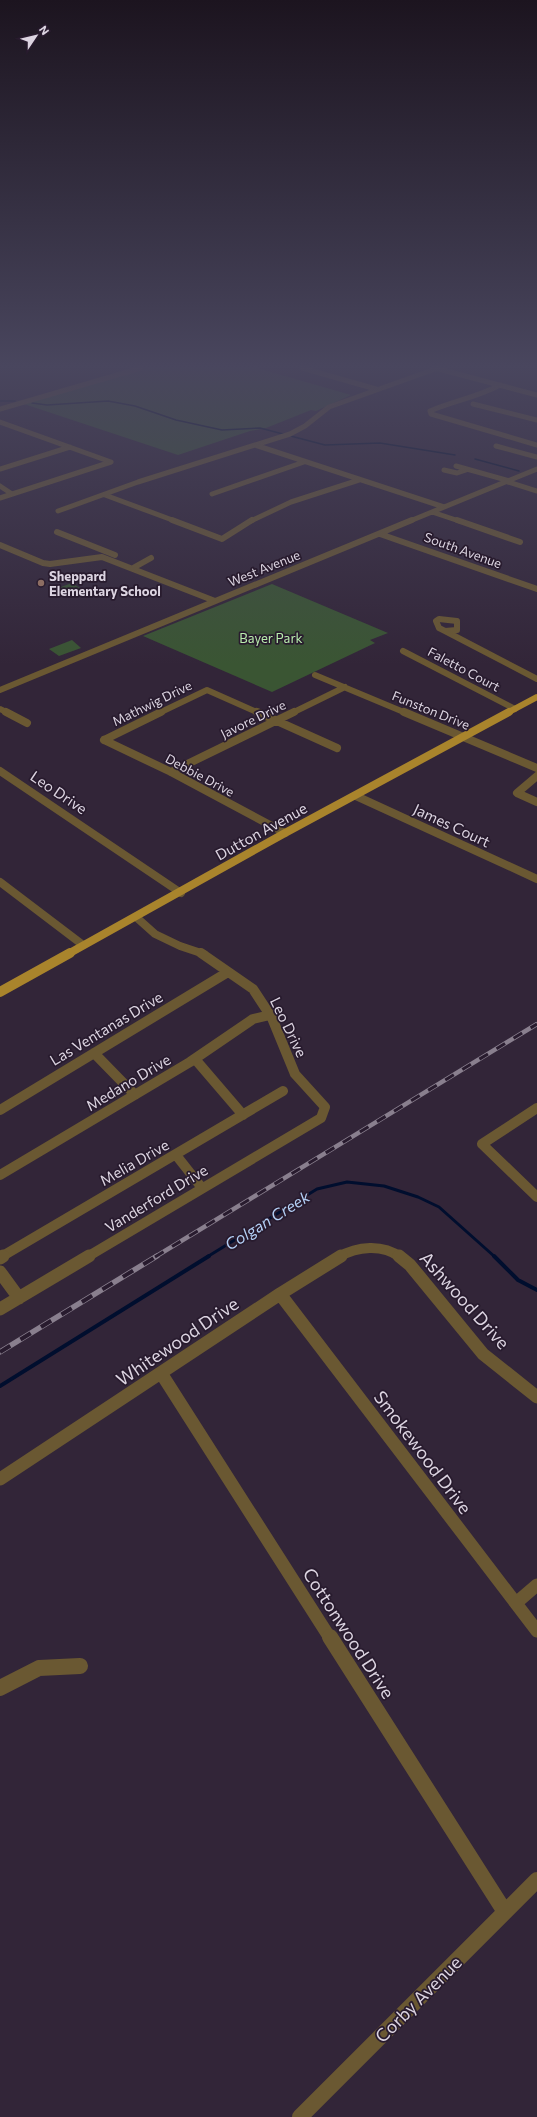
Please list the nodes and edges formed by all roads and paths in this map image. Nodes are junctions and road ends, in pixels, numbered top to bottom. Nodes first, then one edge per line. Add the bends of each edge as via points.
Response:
1 (96, 467) edge
2 (187, 467) edge
3 (290, 467) edge
4 (319, 467) edge
5 (459, 467) edge
6 (468, 469) junction
7 (537, 469) edge
8 (444, 470) dead end
9 (359, 480) junction
10 (509, 482) junction
11 (0, 486) edge
12 (537, 491) edge
13 (12, 494) junction
14 (212, 494) dead end
15 (105, 495) junction
16 (0, 498) edge
17 (444, 507) junction
18 (58, 512) dead end
19 (432, 512) junction
20 (56, 532) dead end
21 (380, 534) junction
22 (520, 542) dead end
23 (0, 545) edge
24 (151, 558) dead end
25 (114, 560) junction
26 (133, 568) junction
27 (537, 589) edge
28 (215, 601) junction
29 (445, 631) dead end
30 (403, 651) dead end
31 (316, 675) dead end
32 (537, 679) edge
33 (345, 687) junction
34 (0, 690) edge
35 (537, 697) edge
36 (0, 709) edge
37 (515, 709) junction
38 (277, 721) junction
39 (26, 723) dead end
40 (464, 736) junction
41 (104, 740) joint
42 (337, 748) dead end
43 (537, 768) edge
44 (0, 771) edge
45 (171, 772) junction
46 (537, 776) edge
47 (356, 796) junction
48 (537, 802) edge
49 (285, 833) junction
50 (537, 879) edge
51 (0, 882) edge
52 (181, 893) junction
53 (136, 917) junction
54 (83, 946) junction
55 (228, 972) junction
56 (0, 992) edge
57 (270, 1015) junction
58 (94, 1053) junction
59 (195, 1059) junction
60 (284, 1091) dead end
61 (134, 1095) junction
62 (537, 1108) edge
63 (0, 1110) edge
64 (325, 1110) joint
65 (243, 1115) junction
66 (176, 1155) junction
67 (0, 1175) edge
68 (202, 1188) junction
69 (537, 1197) edge
70 (379, 1249) joint
71 (0, 1258) edge
72 (0, 1272) edge
73 (280, 1294) junction
74 (18, 1298) junction
75 (0, 1309) edge
76 (161, 1374) junction
77 (537, 1397) edge
78 (0, 1478) edge
79 (537, 1585) edge
80 (516, 1604) junction
81 (537, 1631) edge
82 (80, 1666) dead end
83 (0, 1688) edge
84 (537, 1880) edge
85 (505, 1912) junction
86 (300, 2117) edge

1 - 13 street
2 - 15 street
3 - 14 street
4 - 9 street
5 - 6 street
6 - 8 street via 457,473
6 - 10 street
7 - 10 street, West Avenue
9 - 15 street via 332,491 279,506 222,539
9 - 17 street
10 - 12 street
10 - 17 street, West Avenue
11 - 13 street
13 - 16 street
15 - 18 street
17 - 19 street, West Avenue
19 - 21 street, West Avenue
19 - 22 street
20 - 25 street via 118,558
21 - 27 street, South Avenue
21 - 28 street, West Avenue
23 - 25 street via 47,564 93,557
24 - 26 street
25 - 26 street
26 - 28 street
28 - 34 street, West Avenue
29 - 32 street
30 - 37 street, Faletto Court
31 - 33 street, Funston Drive
33 - 38 street, Javore Drive
33 - 40 street, Funston Drive
35 - 37 main road, Dutton Avenue
36 - 39 street
37 - 40 main road, Dutton Avenue
38 - 41 street, Mathwig Drive via 207,690
38 - 42 street, Mathwig Drive
38 - 45 street, Javore Drive
40 - 43 street, Funston Drive
40 - 47 main road, Dutton Avenue
41 - 45 street, Debbie Drive
44 - 52 street, Leo Drive
45 - 49 street, Debbie Drive
46 - 48 street via 517,793
47 - 49 main road, Dutton Avenue
47 - 50 street, James Court
49 - 52 main road, Dutton Avenue
51 - 54 street
52 - 53 main road, Dutton Avenue
53 - 54 main road, Dutton Avenue
53 - 55 street, Leo Drive via 155,934 206,955
54 - 56 main road, Dutton Avenue
55 - 57 street, Leo Drive via 253,990
55 - 58 street, Las Ventanas Drive
57 - 59 street, Medano Drive via 253,1019
57 - 64 street, Leo Drive via 295,1074
58 - 61 street
58 - 63 street, Las Ventanas Drive
59 - 61 street, Medano Drive
59 - 65 street
60 - 65 street, Melia Drive
61 - 67 street, Medano Drive
62 - 69 street via 482,1144
64 - 68 street, Vanderford Drive via 321,1118
65 - 66 street, Melia Drive
66 - 68 street
66 - 71 street, Melia Drive
68 - 74 street, Vanderford Drive
70 - 73 street, Whitewood Drive via 362,1248 346,1253
70 - 77 street, Ashwood Drive via 396,1254 410,1265 483,1354
72 - 74 street
73 - 76 street, Whitewood Drive
73 - 80 street, Smokewood Drive
74 - 75 street, Vanderford Drive
76 - 78 street, Whitewood Drive
76 - 85 street, Cottonwood Drive
79 - 80 street
80 - 81 street, Smokewood Drive
82 - 83 street via 39,1668
84 - 85 street, Corby Avenue
85 - 86 street, Corby Avenue

